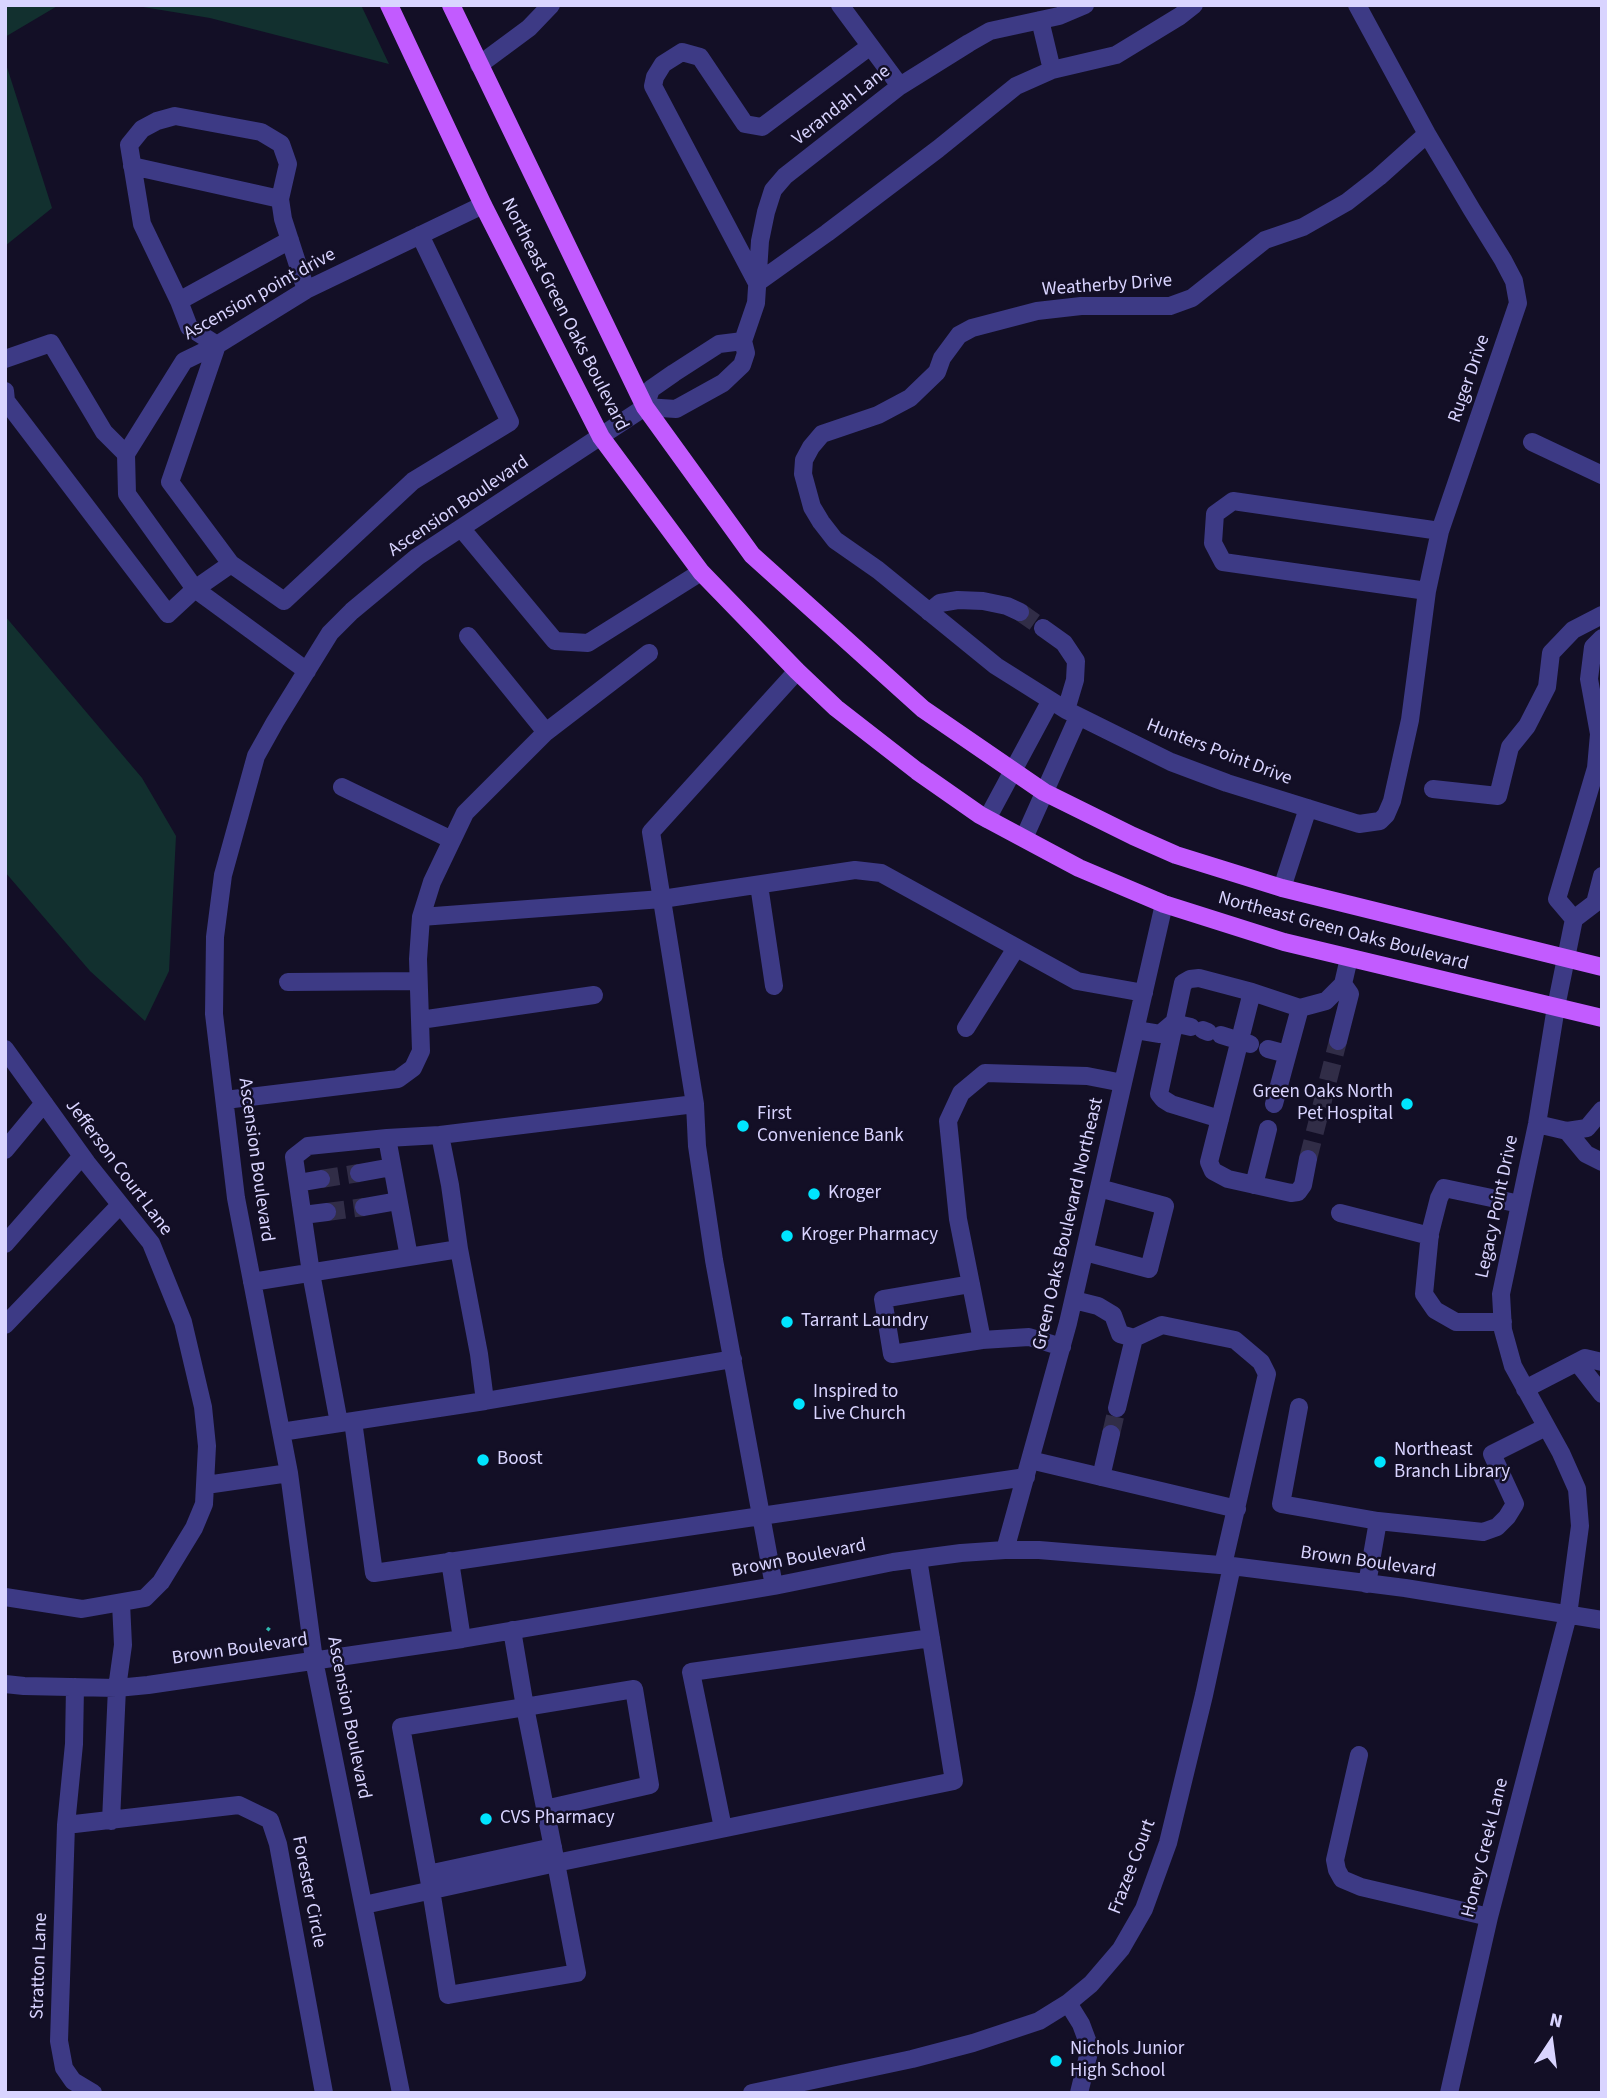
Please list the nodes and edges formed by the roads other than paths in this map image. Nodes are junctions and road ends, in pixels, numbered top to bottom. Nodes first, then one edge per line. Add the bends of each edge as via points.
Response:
1 (389, 5) edge
2 (451, 5) edge
3 (840, 5) edge
4 (1085, 5) edge
5 (1194, 5) edge
6 (1357, 5) edge
7 (549, 7) edge
8 (1040, 20) junction
9 (869, 47) junction
10 (479, 65) junction
11 (1052, 70) junction
12 (900, 86) junction
13 (1427, 134) junction
14 (132, 166) junction
15 (280, 200) junction
16 (483, 205) junction
17 (419, 235) junction
18 (290, 240) junction
19 (757, 283) junction
20 (306, 290) junction
21 (178, 301) junction
22 (743, 341) junction
23 (217, 345) junction
24 (5, 359) edge
25 (5, 391) edge
26 (645, 407) junction
27 (601, 437) junction
28 (1532, 442) dead end
29 (126, 454) junction
30 (1602, 475) edge
31 (461, 528) junction
32 (1440, 531) junction
33 (231, 564) junction
34 (701, 572) junction
35 (195, 589) junction
36 (1427, 591) junction
37 (929, 612) junction
38 (1020, 612) tunnel mouth
39 (1602, 615) edge
40 (1044, 628) tunnel mouth
41 (468, 636) dead end
42 (1602, 638) edge
43 (649, 653) dead end
44 (307, 671) junction
45 (797, 671) junction
46 (1065, 710) junction
47 (1599, 714) edge
48 (546, 732) junction
49 (1599, 768) edge
50 (1013, 771) junction
51 (342, 787) dead end
52 (1433, 789) dead end
53 (1044, 792) junction
54 (1392, 800) joint
55 (1308, 808) junction
56 (987, 819) junction
57 (1024, 838) junction
58 (452, 840) junction
59 (1602, 876) edge
60 (759, 885) junction
61 (1282, 888) junction
62 (662, 899) junction
63 (1164, 904) junction
64 (421, 917) junction
65 (1574, 919) junction
66 (1016, 948) junction
67 (1349, 958) junction
68 (1566, 959) junction
69 (1602, 967) edge
70 (418, 981) junction
71 (288, 982) dead end
72 (1343, 984) junction
73 (774, 986) dead end
74 (1252, 992) junction
75 (1144, 993) junction
76 (594, 995) dead end
77 (1556, 1007) junction
78 (1300, 1008) junction
79 (1602, 1018) edge
80 (420, 1020) junction
81 (966, 1028) dead end
82 (1136, 1030) junction
83 (1199, 1030) junction
84 (1338, 1041) tunnel mouth
85 (1245, 1043) junction
86 (5, 1049) edge
87 (1268, 1049) dead end
88 (1287, 1054) junction
89 (1123, 1083) junction
90 (225, 1100) junction
91 (44, 1103) junction
92 (695, 1104) junction
93 (1274, 1104) dead end
94 (1602, 1110) edge
95 (1220, 1119) junction
96 (1537, 1124) junction
97 (1268, 1129) dead end
98 (1567, 1131) junction
99 (440, 1135) junction
100 (387, 1138) junction
101 (5, 1150) edge
102 (82, 1156) junction
103 (1308, 1158) tunnel mouth
104 (1602, 1162) edge
105 (392, 1167) junction
106 (359, 1173) tunnel mouth
107 (321, 1179) tunnel mouth
108 (298, 1183) junction
109 (1254, 1185) junction
110 (1099, 1188) junction
111 (398, 1201) junction
112 (1520, 1204) junction
113 (120, 1205) junction
114 (364, 1207) tunnel mouth
115 (327, 1212) tunnel mouth
116 (1340, 1213) dead end
117 (303, 1215) junction
118 (1430, 1236) junction
119 (5, 1244) edge
120 (458, 1249) junction
121 (1084, 1252) junction
122 (409, 1257) junction
123 (311, 1273) junction
124 (252, 1282) junction
125 (971, 1284) junction
126 (1074, 1300) junction
127 (1503, 1322) junction
128 (5, 1325) edge
129 (1134, 1338) junction
130 (982, 1340) junction
131 (1062, 1347) junction
132 (733, 1359) junction
133 (1577, 1362) junction
134 (1602, 1362) edge
135 (1525, 1389) junction
136 (1602, 1395) edge
137 (485, 1401) junction
138 (1299, 1407) dead end
139 (1117, 1408) tunnel mouth
140 (346, 1422) junction
141 (1546, 1427) junction
142 (281, 1432) junction
143 (1111, 1434) tunnel mouth
144 (1028, 1469) junction
145 (289, 1473) junction
146 (1101, 1477) junction
147 (206, 1485) junction
148 (1237, 1509) junction
149 (761, 1515) junction
150 (1378, 1521) junction
151 (1005, 1550) junction
152 (918, 1559) junction
153 (450, 1561) junction
154 (1228, 1565) junction
155 (1367, 1584) junction
156 (774, 1586) junction
157 (5, 1597) edge
158 (121, 1603) junction
159 (1568, 1615) junction
160 (1602, 1620) edge
161 (512, 1630) junction
162 (931, 1638) junction
163 (462, 1639) junction
164 (314, 1660) junction
165 (5, 1684) edge
166 (75, 1687) junction
167 (117, 1688) junction
168 (525, 1707) junction
169 (1359, 1755) dead end
170 (545, 1809) junction
171 (111, 1821) junction
172 (66, 1825) junction
173 (723, 1829) junction
174 (554, 1855) junction
175 (430, 1882) junction
176 (363, 1905) junction
177 (1489, 1917) junction
178 (1068, 2003) junction
179 (93, 2093) edge
180 (324, 2093) edge
181 (401, 2093) edge
182 (752, 2093) edge
183 (1079, 2093) edge
184 (1449, 2093) edge

1 - 16 main road, Northeast Green Oaks Boulevard
2 - 10 main road, Northeast Green Oaks Boulevard
3 - 9 street
4 - 8 street, Verandah Lane
5 - 11 street via 1116,55
6 - 13 street, Ruger Drive
7 - 10 street
8 - 11 street
8 - 12 street, Verandah Lane via 990,31
9 - 12 street
9 - 19 street via 762,127 745,124 700,57 682,52 663,64 655,77 653,86
10 - 26 main road, Northeast Green Oaks Boulevard
11 - 19 street via 1016,86
12 - 19 street, Verandah Lane via 773,190
13 - 32 street, Ruger Drive via 1503,260 1518,303
13 - 37 street, Weatherby Drive via 1347,202 1303,227 1265,240 1192,298 1170,306 1037,311 972,328 959,335 937,372 910,398 878,415 822,434 804,460 803,474 821,523 835,540
14 - 15 street
14 - 15 street via 129,145 142,129 174,116 261,132 281,144 288,164
14 - 21 street via 142,224
15 - 18 street
16 - 17 street, Ascension point drive
16 - 27 main road, Northeast Green Oaks Boulevard
17 - 20 street, Ascension point drive
17 - 33 street via 510,422 413,481 284,601
18 - 20 street
18 - 21 street
19 - 22 street, Verandah Lane via 756,303
20 - 23 street, Ascension point drive
21 - 23 street via 189,327
22 - 26 street via 719,344 674,373 651,389
22 - 26 street, Verandah Lane via 742,365 723,383 676,409
23 - 29 street, Ascension point drive via 184,361
23 - 33 street via 170,482
24 - 29 street via 51,343 104,432
25 - 35 street via 6,401 168,614
26 - 27 street, Ascension Boulevard
26 - 50 main road, Northeast Green Oaks Boulevard via 752,555 923,709
27 - 31 street, Ascension Boulevard
27 - 34 main road, Northeast Green Oaks Boulevard
28 - 30 street
29 - 35 street via 127,494
31 - 34 street via 555,641 588,643
31 - 44 street, Ascension Boulevard via 417,557 352,611 330,633
32 - 36 street, Ruger Drive
32 - 36 street via 1233,501 1215,514 1213,543 1223,562
33 - 35 street
34 - 45 main road, Northeast Green Oaks Boulevard
35 - 44 street
36 - 54 street, Ruger Drive via 1410,720
37 - 38 street via 940,603 958,600 983,601
37 - 46 street, Weatherby Drive via 996,666
39 - 52 street via 1573,630 1551,653 1547,687 1510,747 1498,796
40 - 46 street via 1064,643 1076,661
41 - 48 street
42 - 47 street via 1593,647 1589,679
43 - 48 street
44 - 90 street, Ascension Boulevard via 257,756 223,875 215,937 214,1014
45 - 56 main road, Northeast Green Oaks Boulevard via 917,771
45 - 62 street via 651,832
46 - 50 street
46 - 53 street
46 - 55 street, Hunters Point Drive via 1171,762
47 - 49 street
48 - 58 street via 465,813
49 - 65 street via 1557,899
50 - 53 main road, Northeast Green Oaks Boulevard
50 - 56 street
51 - 58 street
53 - 57 street
53 - 61 main road, Northeast Green Oaks Boulevard via 1176,855
54 - 55 street, Hunters Point Drive via 1386,815 1371,824
55 - 61 street, Hunters Point Drive
56 - 57 main road, Northeast Green Oaks Boulevard
57 - 63 main road, Northeast Green Oaks Boulevard via 1079,868
58 - 64 street
59 - 65 street via 1595,903
60 - 62 street
60 - 66 street via 855,870 881,873
60 - 73 street
61 - 68 main road, Northeast Green Oaks Boulevard
62 - 64 street
62 - 92 street
63 - 67 main road, Northeast Green Oaks Boulevard
63 - 75 street, Green Oaks Boulevard Northeast
64 - 70 street
65 - 68 street, Legacy Point Drive
66 - 75 street via 1077,981
66 - 81 street
67 - 72 street
67 - 77 main road, Northeast Green Oaks Boulevard
68 - 69 main road, Northeast Green Oaks Boulevard
68 - 77 street, Legacy Point Drive
70 - 71 street
70 - 80 street
72 - 78 street via 1326,1001
72 - 84 street via 1350,994
74 - 78 street
74 - 83 street via 1199,978 1183,983
74 - 85 street
75 - 82 street, Green Oaks Boulevard Northeast
76 - 80 street
77 - 79 main road, Northeast Green Oaks Boulevard
77 - 96 street, Legacy Point Drive
78 - 88 street
80 - 90 street via 421,1051 413,1068 398,1079
82 - 83 street via 1160,1034
82 - 89 street, Green Oaks Boulevard Northeast
83 - 85 street
83 - 95 street via 1159,1094 1171,1104
85 - 95 street
86 - 91 street, Jefferson Court Lane
87 - 88 street
88 - 93 street
89 - 110 street, Green Oaks Boulevard Northeast
89 - 125 street via 1087,1076 985,1073 961,1093 948,1121 958,1219
90 - 124 street, Ascension Boulevard via 236,1198
91 - 101 street
91 - 102 street, Jefferson Court Lane
92 - 99 street
92 - 132 street via 697,1146
94 - 98 street via 1587,1128
95 - 109 street via 1209,1163 1213,1171
96 - 98 street
96 - 112 street, Legacy Point Drive
97 - 109 street
98 - 104 street via 1586,1154
99 - 100 street
99 - 120 street
100 - 105 street
100 - 108 street via 308,1146 294,1157
102 - 113 street, Jefferson Court Lane
102 - 119 street
103 - 109 street via 1298,1192
105 - 106 street
105 - 111 street
107 - 108 street
108 - 117 street
110 - 121 street, Green Oaks Boulevard Northeast
110 - 121 street via 1165,1206 1149,1269
111 - 114 street
111 - 122 street
112 - 118 street via 1444,1188
112 - 127 street, Legacy Point Drive via 1501,1294
113 - 128 street
113 - 147 street, Jefferson Court Lane via 151,1243 183,1322 203,1407
115 - 117 street
116 - 118 street
117 - 123 street
118 - 127 street via 1424,1294 1435,1310 1456,1322
120 - 122 street
120 - 137 street
121 - 126 street, Green Oaks Boulevard Northeast
122 - 123 street
123 - 124 street
123 - 140 street
124 - 142 street, Ascension Boulevard
125 - 130 street
125 - 130 street via 883,1299 892,1354
126 - 129 street via 1114,1314 1120,1334
126 - 131 street, Green Oaks Boulevard Northeast
127 - 135 street, Legacy Point Drive via 1513,1366
129 - 139 street
129 - 148 street, Frazee Court via 1162,1325 1234,1340 1261,1362 1267,1374
130 - 131 street via 1029,1337
131 - 144 street, Green Oaks Boulevard Northeast
132 - 137 street
132 - 149 street
133 - 134 street via 1585,1357
133 - 135 street
133 - 136 street
135 - 141 street, Legacy Point Drive
137 - 140 street
138 - 150 street via 1281,1504
140 - 142 street
140 - 153 street via 374,1573
141 - 150 street via 1492,1454 1515,1504 1497,1528 1483,1532
141 - 159 street, Legacy Point Drive via 1577,1489 1580,1526
142 - 145 street, Ascension Boulevard
143 - 146 street
144 - 146 street
144 - 149 street
144 - 151 street, Green Oaks Boulevard Northeast
145 - 147 street
145 - 164 street, Ascension Boulevard
146 - 148 street
147 - 158 street, Jefferson Court Lane via 194,1528 161,1582 145,1598
148 - 154 street, Frazee Court
149 - 153 street
149 - 156 street
150 - 155 street
151 - 152 street, Brown Boulevard
151 - 154 street, Brown Boulevard
152 - 156 street, Brown Boulevard
152 - 162 street
153 - 163 street
154 - 155 street, Brown Boulevard
154 - 178 street, Frazee Court via 1204,1695 1168,1843 1144,1909 1121,1949
155 - 159 street, Brown Boulevard
156 - 161 street, Brown Boulevard
157 - 158 street, Jefferson Court Lane via 82,1609
158 - 167 street via 123,1645
159 - 160 street, Brown Boulevard
159 - 177 street, Honey Creek Lane
161 - 163 street, Brown Boulevard
161 - 168 street
162 - 173 street via 954,1780
162 - 173 street via 691,1672
163 - 164 street, Brown Boulevard
164 - 167 street, Brown Boulevard
164 - 176 street, Ascension Boulevard
165 - 166 street, Brown Boulevard
166 - 167 street, Brown Boulevard
166 - 172 street, Stratton Lane
167 - 171 street
168 - 170 street
168 - 170 street via 634,1689 650,1784
168 - 175 street via 401,1727
169 - 177 street via 1335,1860 1342,1878
170 - 174 street
171 - 172 street
171 - 180 street, Forester Circle via 239,1805 270,1820
172 - 179 street, Stratton Lane via 59,2041 68,2075
173 - 174 street
174 - 175 street
174 - 175 street via 577,1973 448,1995
175 - 176 street
176 - 181 street, Ascension Boulevard
177 - 184 street, Honey Creek Lane
178 - 182 street, Frazee Court via 1039,2021 973,2043
178 - 183 street via 1090,2048

